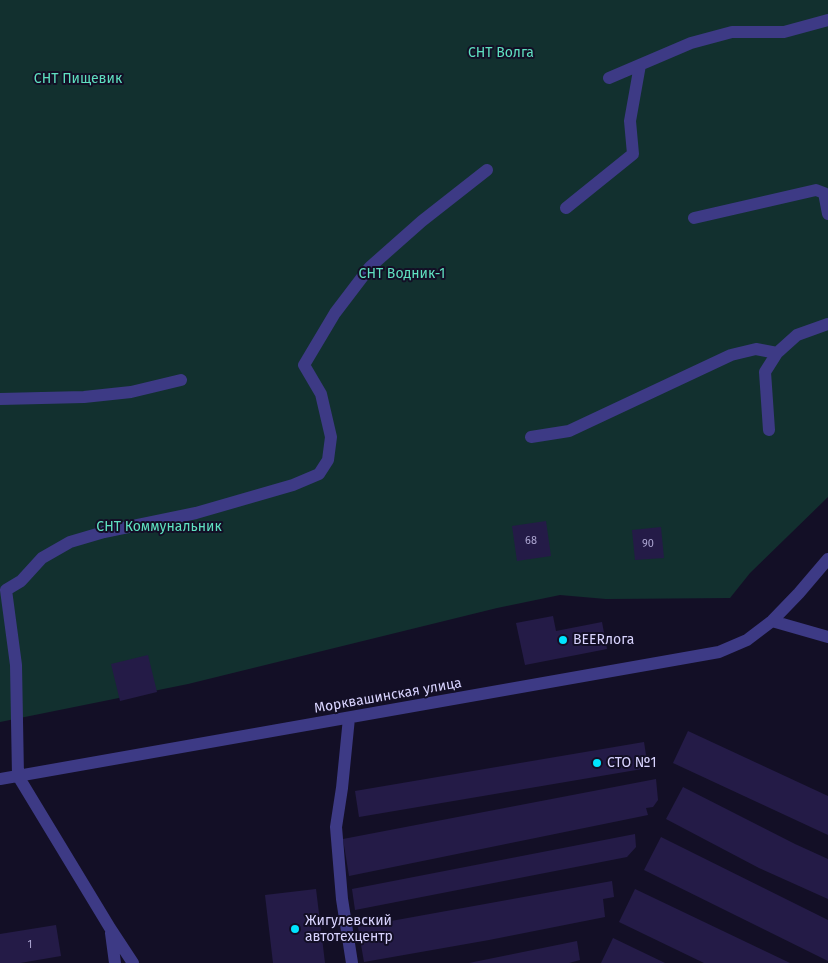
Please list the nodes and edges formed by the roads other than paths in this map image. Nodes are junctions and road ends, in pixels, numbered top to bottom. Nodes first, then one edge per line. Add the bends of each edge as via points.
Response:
1 (828, 20) edge
2 (640, 65) junction
3 (609, 78) dead end
4 (487, 170) dead end
5 (566, 208) dead end
6 (828, 214) edge
7 (694, 218) dead end
8 (828, 324) edge
9 (777, 353) junction
10 (181, 380) dead end
11 (0, 399) edge
12 (769, 430) dead end
13 (531, 437) dead end
14 (828, 559) edge
15 (3, 590) edge
16 (772, 621) junction
17 (828, 637) edge
18 (349, 718) junction
19 (18, 776) junction
20 (0, 779) edge
21 (110, 928) junction
22 (115, 963) edge
23 (134, 963) edge
24 (352, 963) edge

1 - 2 street via 784,32 732,32 691,43
2 - 3 street
2 - 5 street via 630,121 633,154
4 - 15 street via 370,267 335,313 304,365 321,394 331,437 328,460 319,474 293,485 196,513 70,542 42,558 21,580
6 - 7 street via 824,193 816,190
8 - 9 street via 797,335
9 - 12 street via 765,372
9 - 13 street via 756,350 731,355 569,431
10 - 11 street via 131,392 84,397
14 - 16 street, Морквашинская улица
15 - 19 street via 16,665
16 - 17 street
16 - 18 street, Морквашинская улица via 747,640 719,652
18 - 19 street, Морквашинская улица
18 - 24 street via 336,827
19 - 20 street, Морквашинская улица
19 - 21 street
21 - 22 street
21 - 23 street

